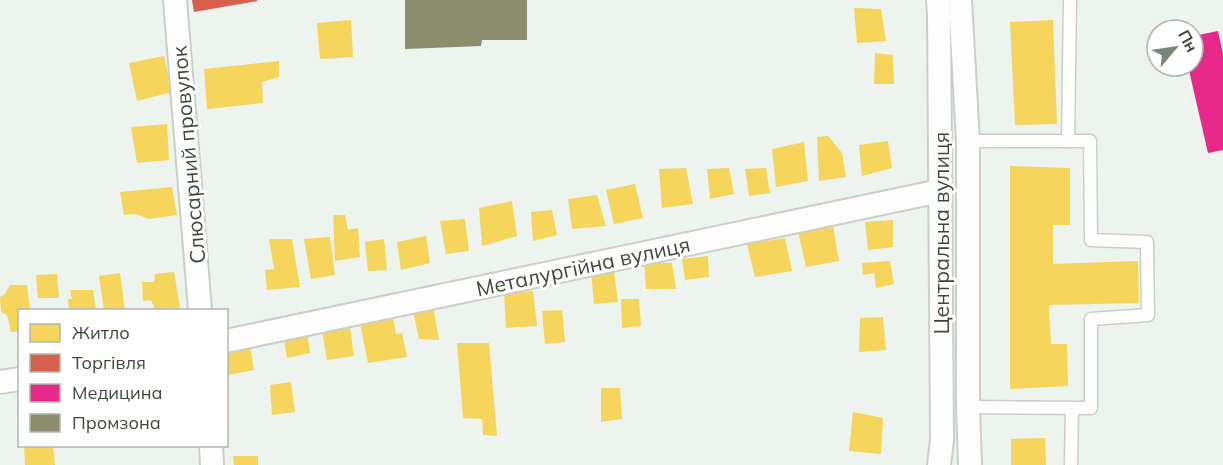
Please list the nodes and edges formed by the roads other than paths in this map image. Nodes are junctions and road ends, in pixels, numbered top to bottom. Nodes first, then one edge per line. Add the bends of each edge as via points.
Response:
1 (175, 0) edge
2 (938, 0) edge
3 (960, 0) edge
4 (1070, 0) edge
5 (968, 141) junction
6 (1068, 141) junction
7 (940, 191) junction
8 (200, 309) edge
9 (228, 341) edge
10 (18, 379) edge
11 (0, 382) edge
12 (968, 406) junction
13 (1072, 408) junction
14 (211, 447) edge
15 (213, 465) edge
16 (939, 465) edge
17 (970, 465) edge
18 (1071, 465) edge

1 - 8 street, Слюсарний провулок
2 - 7 street, Центральна вулиця
3 - 5 street, Центральна вулиця
4 - 6 lane
5 - 6 lane
5 - 12 street, Центральна вулиця
6 - 13 lane via 1090,141 1091,240 1147,242 1149,315 1091,319 1091,408
7 - 9 street, Металургійна вулиця
7 - 16 street, Центральна вулиця
10 - 11 street
12 - 13 lane
12 - 17 street, Центральна вулиця
13 - 18 lane
14 - 15 street

